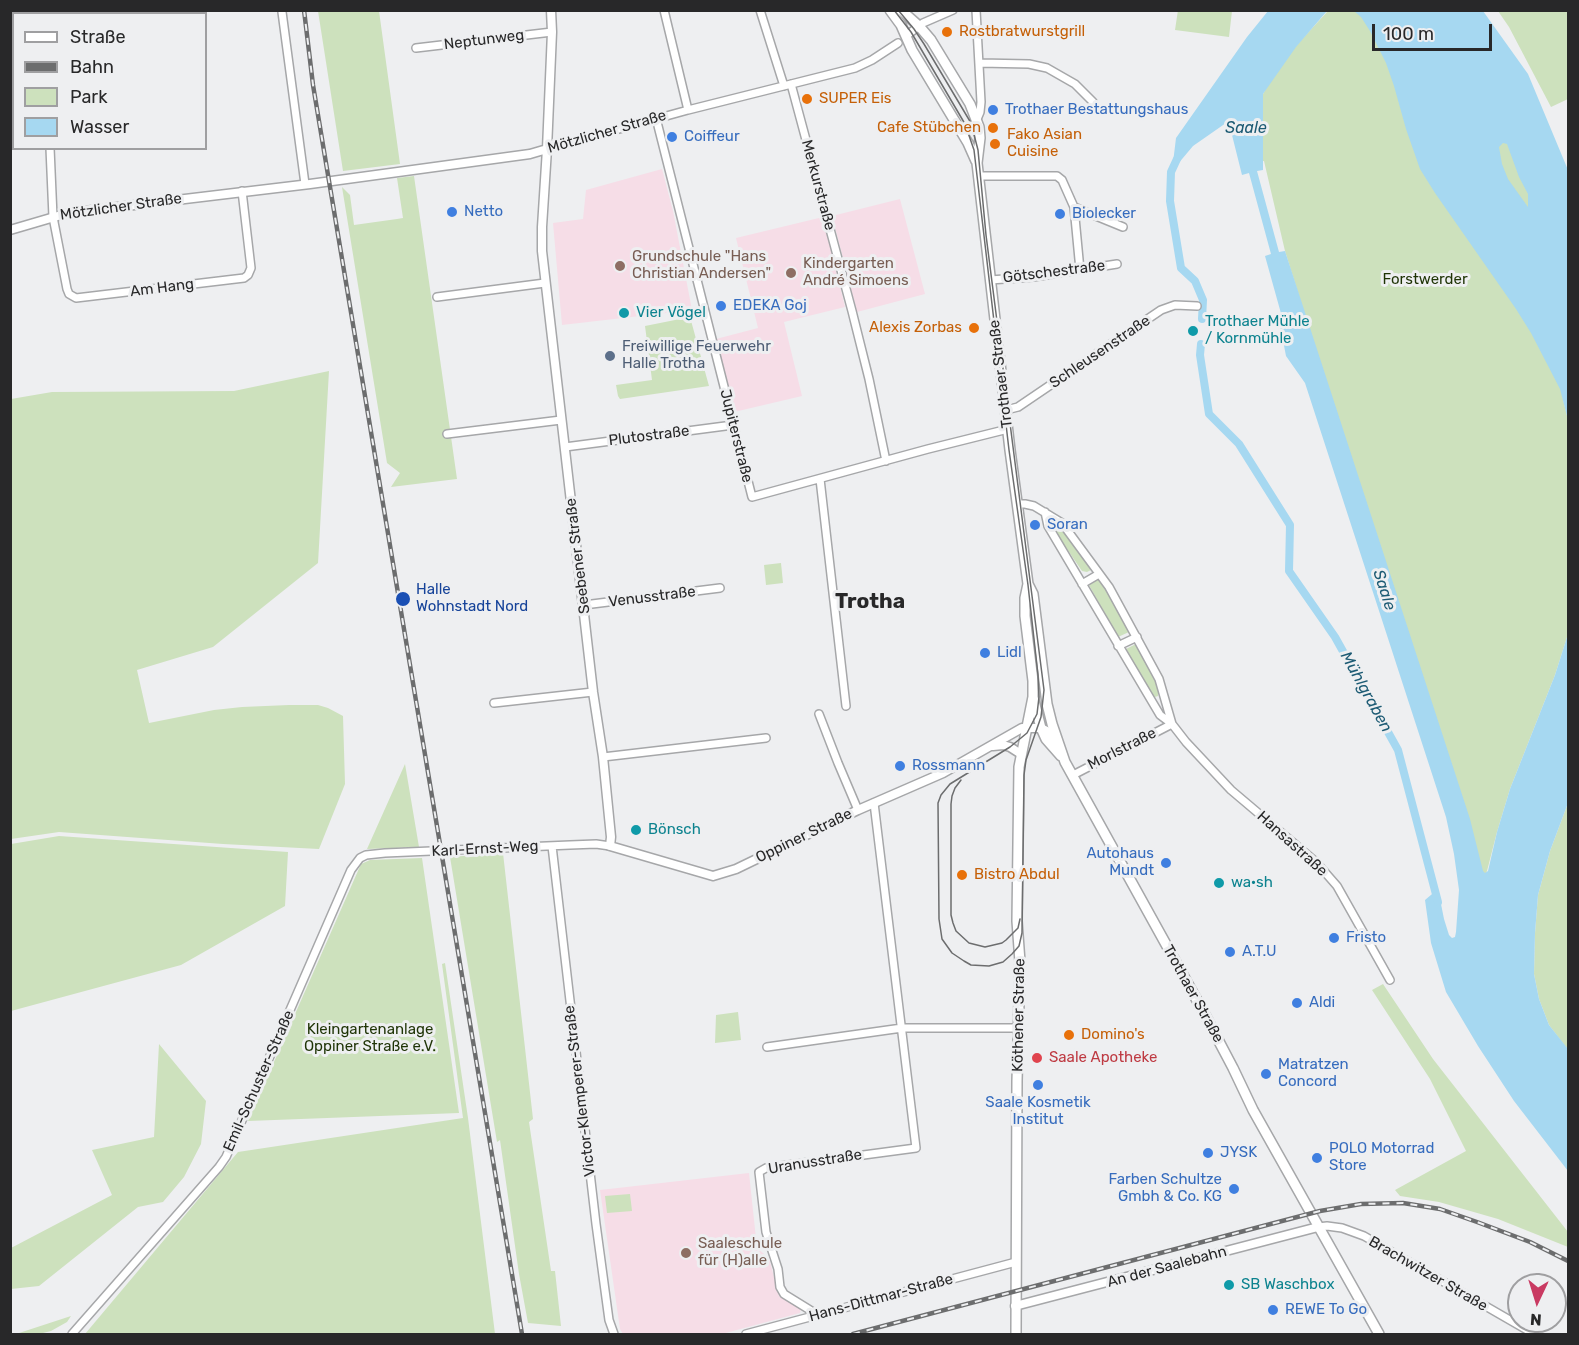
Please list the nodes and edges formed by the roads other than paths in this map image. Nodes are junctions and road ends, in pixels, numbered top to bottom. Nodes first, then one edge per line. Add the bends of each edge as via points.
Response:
1 (551, 10) edge
2 (664, 10) edge
3 (760, 10) edge
4 (890, 10) edge
5 (901, 10) edge
6 (953, 10) edge
7 (976, 10) edge
8 (282, 12) dead end
9 (919, 26) junction
10 (552, 32) junction
11 (902, 40) junction
12 (416, 48) dead end
13 (980, 63) junction
14 (787, 85) junction
15 (1093, 102) dead end
16 (688, 110) junction
17 (656, 118) junction
18 (977, 119) junction
19 (547, 149) junction
20 (50, 150) edge
21 (977, 163) junction
22 (978, 176) junction
23 (305, 184) junction
24 (242, 191) junction
25 (1074, 207) junction
26 (53, 217) junction
27 (1123, 227) dead end
28 (10, 230) edge
29 (1118, 264) dead end
30 (1080, 270) junction
31 (990, 280) junction
32 (545, 283) junction
33 (437, 297) dead end
34 (1197, 306) dead end
35 (1006, 410) junction
36 (561, 420) junction
37 (733, 425) junction
38 (1008, 429) junction
39 (447, 434) dead end
40 (565, 447) junction
41 (886, 460) junction
42 (820, 479) junction
43 (1017, 504) junction
44 (1045, 512) junction
45 (1099, 574) junction
46 (1028, 584) junction
47 (1082, 584) junction
48 (720, 588) dead end
49 (584, 605) junction
50 (1137, 637) junction
51 (1118, 646) junction
52 (593, 692) junction
53 (1034, 697) junction
54 (1165, 698) junction
55 (494, 703) dead end
56 (1153, 704) junction
57 (846, 706) dead end
58 (819, 714) dead end
59 (1172, 724) junction
60 (1028, 727) junction
61 (1041, 728) junction
62 (766, 738) dead end
63 (1058, 740) junction
64 (989, 747) junction
65 (1021, 754) junction
66 (603, 758) junction
67 (1065, 762) junction
68 (1073, 775) junction
69 (874, 803) junction
70 (858, 810) junction
71 (552, 846) junction
72 (610, 846) junction
73 (360, 858) joint
74 (1390, 980) dead end
75 (902, 1028) junction
76 (1019, 1029) junction
77 (767, 1047) dead end
78 (1318, 1227) junction
79 (1016, 1262) junction
80 (1016, 1306) junction
81 (818, 1315) junction
82 (72, 1335) edge
83 (614, 1335) edge
84 (746, 1335) edge
85 (1016, 1335) edge
86 (1379, 1335) edge
87 (1534, 1335) edge

1 - 10 street, Seebener Straße
2 - 16 street
3 - 14 street, Merkurstraße
4 - 11 main road, Trothaer Straße via 901,25
5 - 9 main road, Trothaer Straße
6 - 9 street, Mötzlicher Straße
7 - 13 street, Trothaer Straße
8 - 23 street
9 - 11 street, Mötzlicher Straße
9 - 18 main road, Trothaer Straße
10 - 12 street, Neptunweg
10 - 19 street, Seebener Straße
11 - 14 street, Mötzlicher Straße via 855,68
11 - 21 main road, Trothaer Straße via 912,50
13 - 15 street via 1047,68 1075,84
13 - 18 street, Trothaer Straße via 981,102
14 - 16 street, Mötzlicher Straße
14 - 41 street, Merkurstraße via 852,310
16 - 17 street, Mötzlicher Straße
17 - 19 street, Mötzlicher Straße
17 - 37 street, Jupiterstraße
18 - 21 main road, Trothaer Straße
19 - 23 street, Mötzlicher Straße
19 - 32 street, Seebener Straße via 542,227
20 - 26 street
21 - 22 main road, Trothaer Straße
22 - 25 street via 1057,176
22 - 31 main road, Trothaer Straße
23 - 24 street, Mötzlicher Straße
24 - 26 street, Mötzlicher Straße
24 - 26 street, Am Hang via 251,268 244,278 76,298 67,289
25 - 27 street
25 - 30 street
26 - 28 street, Mötzlicher Straße
29 - 30 street, Götschestraße
30 - 31 street, Götschestraße
31 - 35 main road, Trothaer Straße
32 - 33 street
32 - 36 street, Seebener Straße
34 - 35 street, Schleusenstraße via 1175,305 1161,310 1018,407
35 - 38 main road, Trothaer Straße
36 - 39 street
36 - 40 street, Seebener Straße
37 - 40 street, Plutostraße
37 - 42 street, Jupiterstraße via 752,497
38 - 41 street, Jupiterstraße
38 - 43 main road, Trothaer Straße
40 - 49 street, Seebener Straße
41 - 42 street, Jupiterstraße
42 - 57 street
43 - 44 street
43 - 46 main road, Trothaer Straße
44 - 45 street via 1062,523
44 - 47 street, Hansastraße via 1048,526
45 - 47 street
45 - 50 street
46 - 53 main road, Trothaer Straße via 1025,616
46 - 63 main road, Trothaer Straße via 1047,704
47 - 51 street, Hansastraße
48 - 49 street, Venusstraße
49 - 52 street, Seebener Straße
50 - 51 street
50 - 54 street
51 - 56 street, Hansastraße
52 - 55 street
52 - 66 street, Seebener Straße
53 - 60 main road, Köthener Straße
53 - 61 main road, Trothaer Straße
54 - 56 street
54 - 59 street
56 - 59 street, Hansastraße
58 - 70 street
59 - 68 street, Morlstraße
59 - 74 street, Hansastraße via 1231,790 1316,862 1337,886
60 - 61 street, Oppiner Straße
60 - 64 street, Oppiner Straße
60 - 65 main road, Köthener Straße
61 - 63 street
61 - 67 main road, Trothaer Straße
62 - 66 street
63 - 67 main road, Trothaer Straße
64 - 65 street via 1003,745
64 - 69 street, Oppiner Straße via 943,773
65 - 76 main road, Köthener Straße
66 - 72 street, Seebener Straße
67 - 68 main road, Trothaer Straße
68 - 78 main road, Trothaer Straße
69 - 70 street, Oppiner Straße
69 - 75 street, Uranusstraße
70 - 72 street, Oppiner Straße via 736,869 713,876
71 - 72 street, Karl-Ernst-Weg
71 - 73 street, Karl-Ernst-Weg via 373,854
71 - 83 street, Victor-Klemperer-Straße via 596,1224
73 - 82 street, Emil-Schuster-Straße via 351,870 219,1167
75 - 76 street
75 - 77 street
75 - 81 street, Uranusstraße via 916,1148 759,1172 766,1232 780,1287 784,1294
76 - 79 main road, Köthener Straße
78 - 80 street, An der Saalebahn
78 - 86 main road, Trothaer Straße
78 - 87 street, Brachwitzer Straße via 1342,1228 1364,1236
79 - 80 main road, Köthener Straße
79 - 81 street, Hans-Dittmar-Straße
80 - 85 main road, Köthener Straße
81 - 84 street, Hans-Dittmar-Straße

